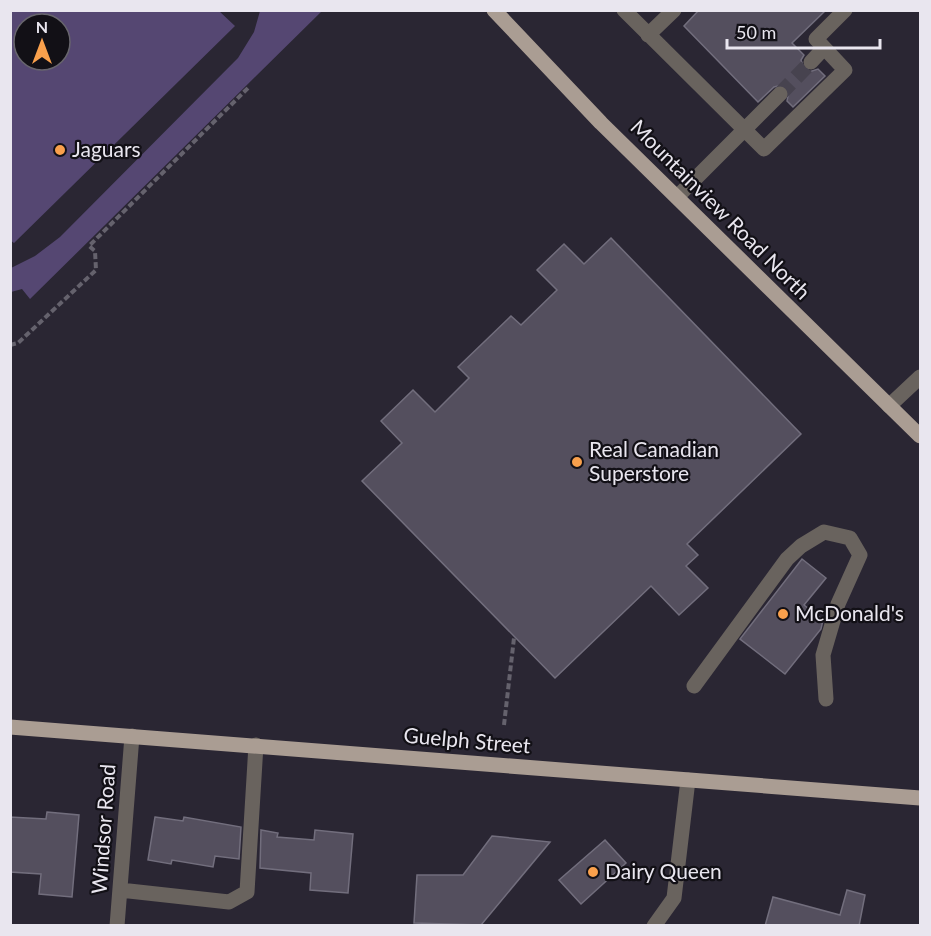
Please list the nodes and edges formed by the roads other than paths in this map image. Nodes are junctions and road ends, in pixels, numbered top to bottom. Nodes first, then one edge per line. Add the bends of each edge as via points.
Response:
1 (494, 10) edge
2 (624, 10) edge
3 (674, 10) edge
4 (845, 10) edge
5 (648, 35) junction
6 (824, 48) junction
7 (811, 62) tunnel mouth
8 (780, 94) tunnel mouth
9 (745, 130) junction
10 (677, 197) junction
11 (921, 377) edge
12 (889, 406) junction
13 (921, 435) edge
14 (694, 687) dead end
15 (826, 699) dead end
16 (10, 727) edge
17 (132, 736) junction
18 (256, 746) junction
19 (688, 780) junction
20 (921, 798) edge
21 (120, 890) junction
22 (117, 926) edge
23 (654, 926) edge

1 - 10 main road, Mountainview Road North
2 - 5 street
3 - 5 street
4 - 6 street via 816,39
5 - 9 street
6 - 7 street
6 - 9 street via 845,70 765,149
8 - 9 street
9 - 10 street
10 - 12 main road, Mountainview Road North
11 - 12 street
12 - 13 main road, Mountainview Road North
14 - 15 street via 787,559 824,532 850,538 860,555 838,604 823,655
16 - 17 main road, Guelph Street
17 - 18 main road, Guelph Street
17 - 21 street, Windsor Road
18 - 19 main road, Guelph Street
18 - 21 street via 247,892 229,902
19 - 20 main road, Guelph Street
19 - 23 street via 674,898
21 - 22 street, Windsor Road

